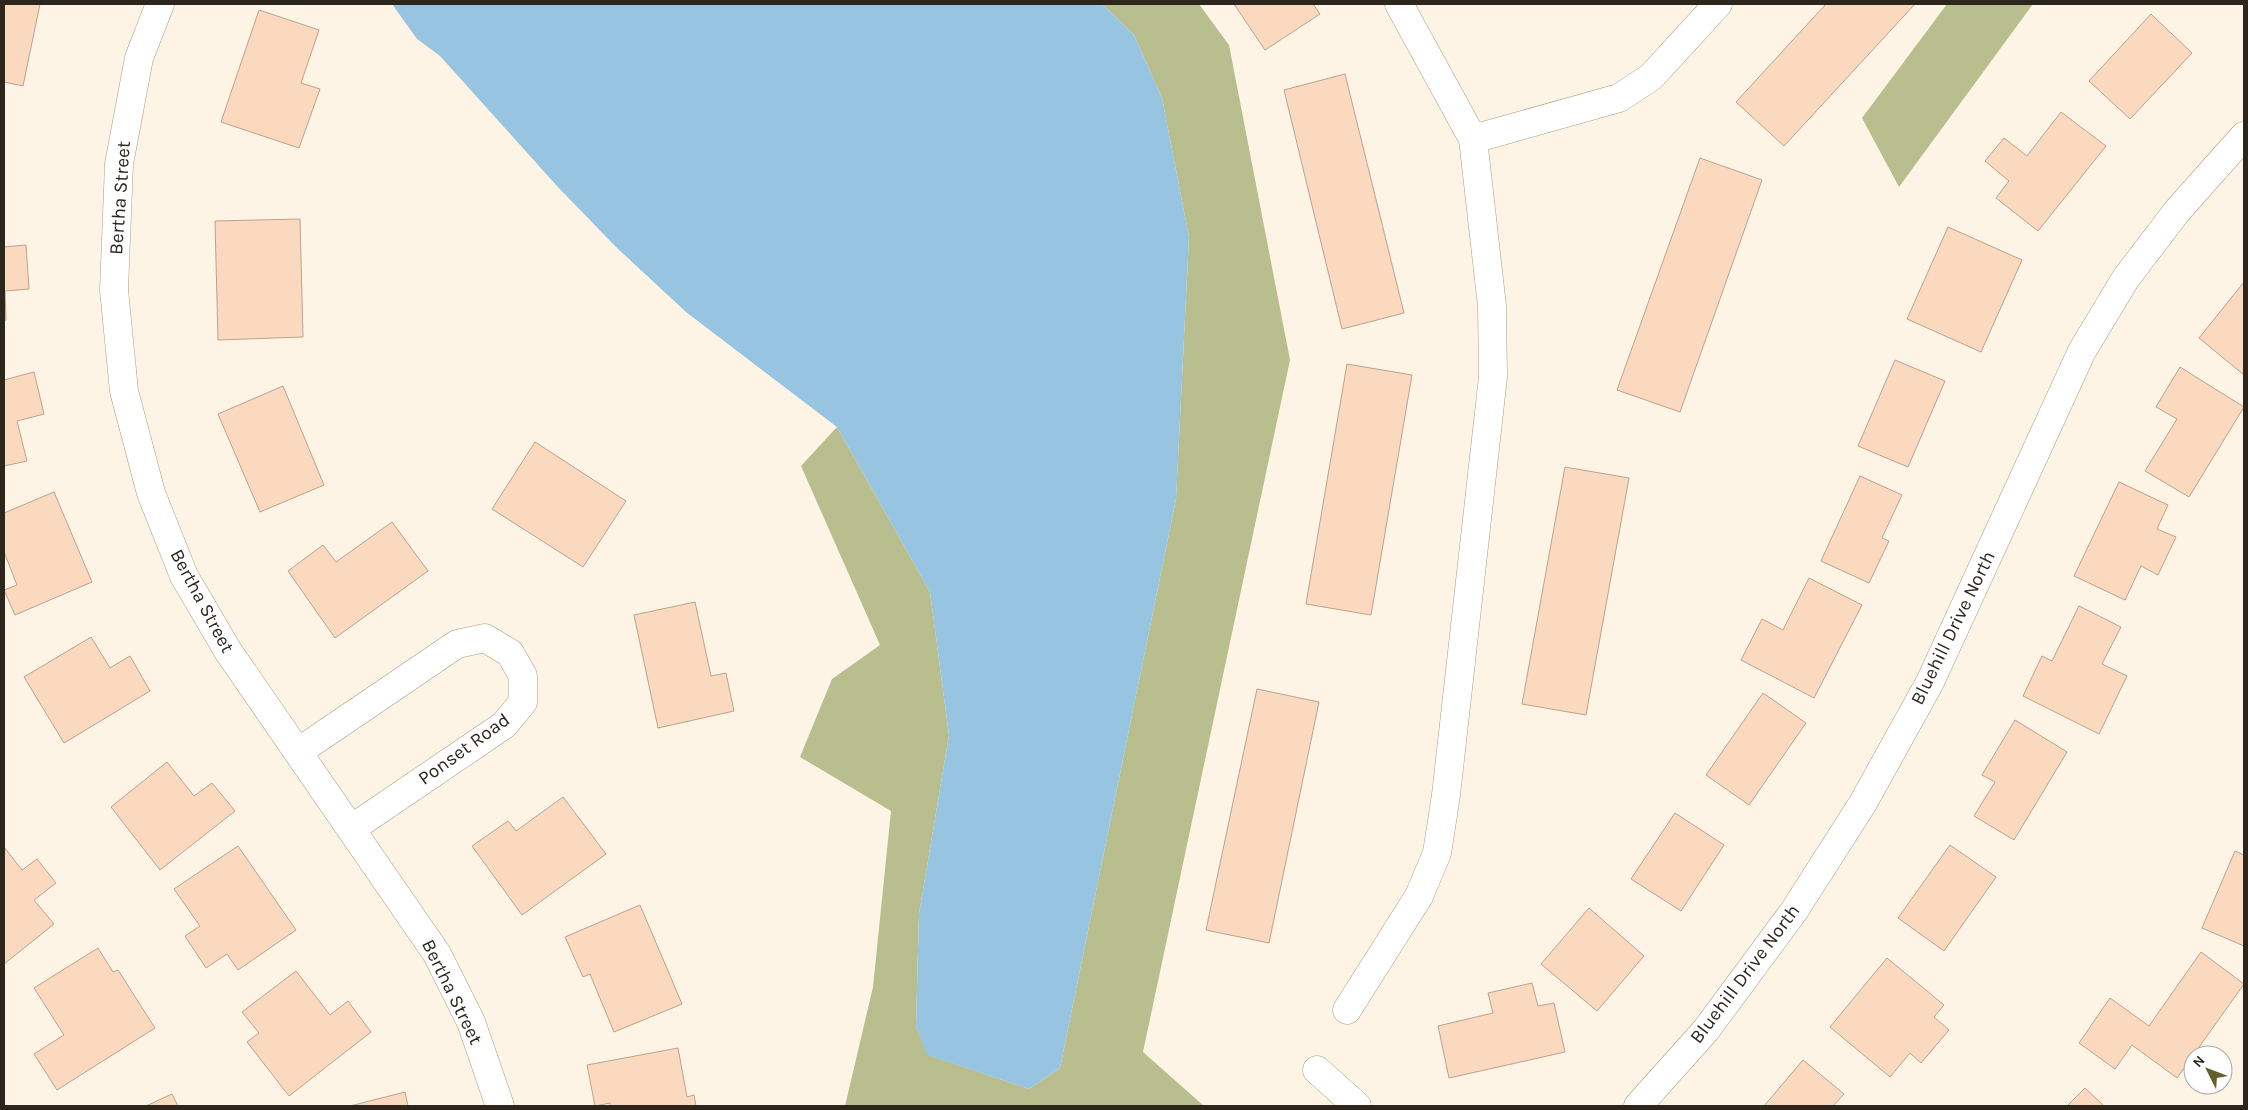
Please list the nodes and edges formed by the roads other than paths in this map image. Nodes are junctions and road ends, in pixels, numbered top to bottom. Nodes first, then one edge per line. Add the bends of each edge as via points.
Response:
1 (160, 4) edge
2 (1399, 4) edge
3 (1718, 4) edge
4 (2244, 136) edge
5 (1473, 139) junction
6 (298, 752) junction
7 (351, 829) junction
8 (1347, 1010) dead end
9 (1318, 1070) dead end
10 (500, 1106) edge
11 (1357, 1106) edge
12 (1638, 1106) edge

1 - 6 street, Bertha Street via 139,58 119,164 114,290 124,391 151,493 184,576 228,651
2 - 5 street
3 - 5 street via 1651,77 1620,98
4 - 12 street, Bluehill Drive North via 2178,210 2126,278 2082,352 1930,682 1863,803 1794,911 1706,1030
5 - 8 street via 1492,306 1493,377 1444,805 1437,853 1420,896
6 - 7 street, Bertha Street
6 - 7 street, Ponset Road via 457,644 485,638 510,653 523,676 523,702 504,725
7 - 10 street, Bertha Street via 437,954 471,1022
9 - 11 street

